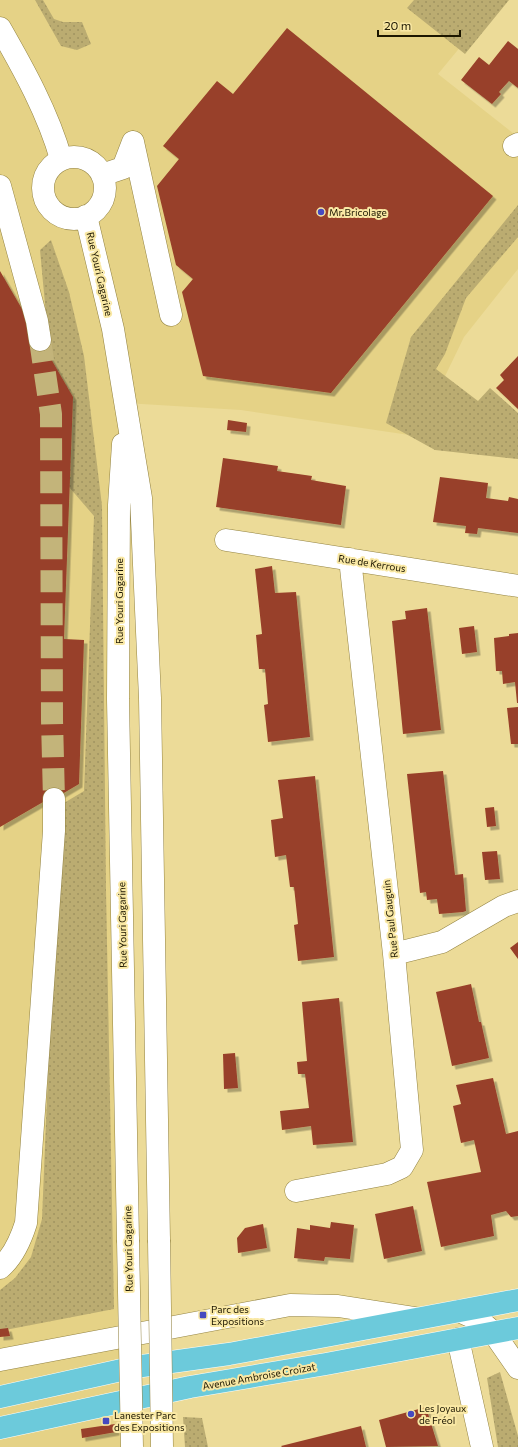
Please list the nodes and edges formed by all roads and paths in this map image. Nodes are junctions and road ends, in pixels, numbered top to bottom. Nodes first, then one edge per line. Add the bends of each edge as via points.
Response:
1 (0, 28) edge
2 (61, 159) junction
3 (102, 175) junction
4 (0, 186) edge
5 (86, 216) junction
6 (171, 315) dead end
7 (40, 340) tunnel mouth
8 (125, 402) junction
9 (226, 540) dead end
10 (350, 559) junction
11 (518, 586) edge
12 (54, 799) tunnel mouth
13 (518, 901) edge
14 (394, 954) junction
15 (296, 1191) dead end
16 (0, 1268) edge
17 (512, 1304) edge
18 (459, 1311) junction
19 (518, 1317) edge
20 (416, 1318) junction
21 (518, 1328) edge
22 (493, 1332) junction
23 (458, 1339) junction
24 (0, 1360) edge
25 (518, 1368) edge
26 (0, 1397) edge
27 (0, 1428) edge
28 (132, 1447) edge
29 (162, 1447) edge
30 (482, 1447) edge

1 - 2 street via 28,78 54,135
2 - 3 street via 76,157 92,162
2 - 5 street via 51,167 46,176 43,186 44,197 49,206 60,215 73,219
3 - 5 street via 104,194 101,203
3 - 6 street via 123,168 134,142
4 - 7 street
5 - 8 street, Rue Youri Gagarine via 113,329
8 - 28 street, Rue Youri Gagarine, bridge via 119,505 118,699
8 - 29 street, Rue Youri Gagarine, bridge via 141,498 149,690
9 - 10 street, Rue de Kerrous
10 - 11 street, Rue de Kerrous
10 - 14 street, Rue Paul Gauguin
12 - 16 street via 26,1224 21,1238
13 - 14 street via 504,906 442,942
14 - 15 street, Rue Paul Gauguin via 412,1150 402,1167 387,1174
17 - 18 main road
18 - 20 main road
18 - 22 street via 479,1320
19 - 22 street via 516,1322
20 - 24 street via 338,1306 290,1305
20 - 26 main road via 229,1354 135,1366
21 - 22 main road, Avenue Ambroise Croizat
22 - 23 main road, Avenue Ambroise Croizat
22 - 25 street
23 - 27 main road, Avenue Ambroise Croizat via 190,1387
23 - 30 street

